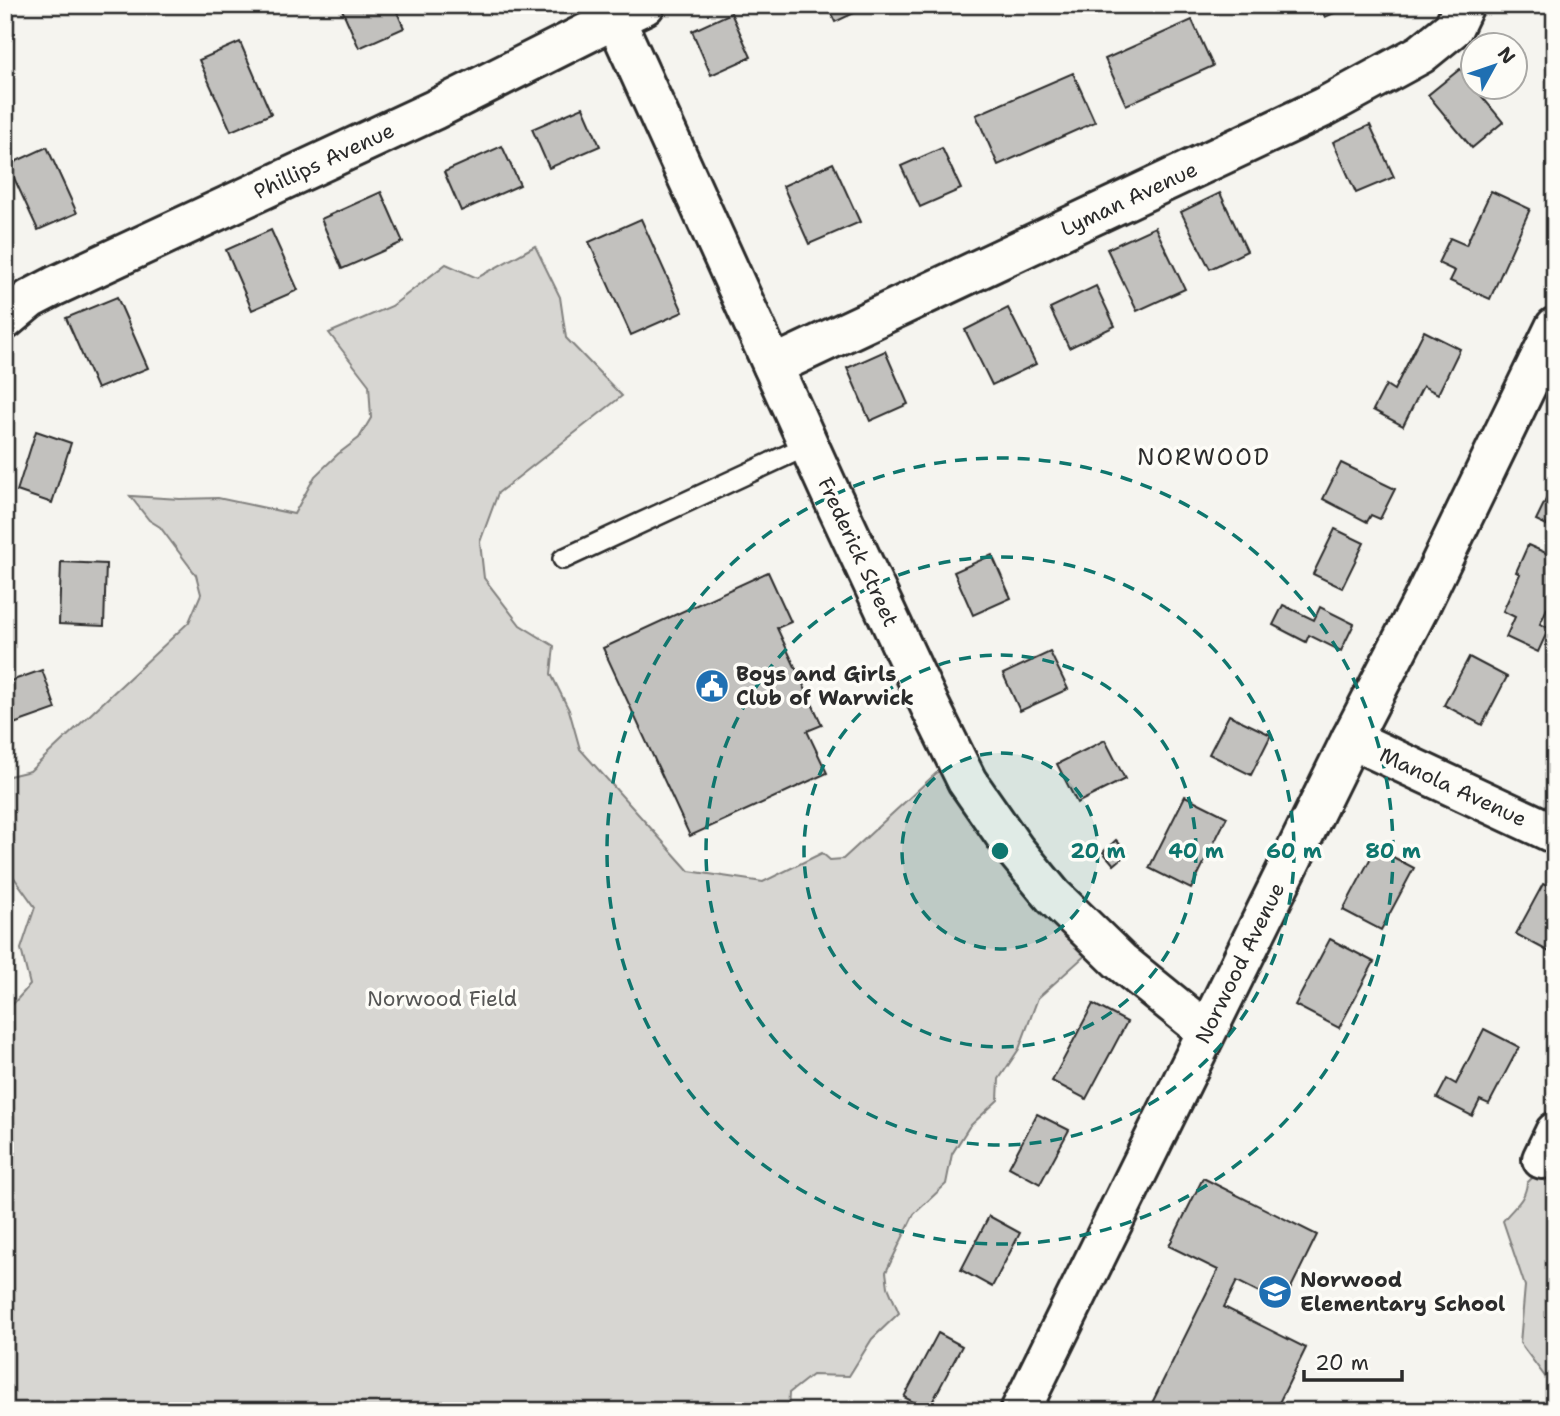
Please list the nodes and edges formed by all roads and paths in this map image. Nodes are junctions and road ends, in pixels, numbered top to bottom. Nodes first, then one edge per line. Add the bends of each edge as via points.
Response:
1 (1464, 5) edge
2 (623, 10) edge
3 (5, 320) edge
4 (1555, 327) edge
5 (773, 366) junction
6 (808, 445) junction
7 (563, 559) dead end
8 (1351, 740) junction
9 (1555, 834) edge
10 (1206, 1031) junction
11 (1020, 1411) edge

1 - 5 street, Lyman Avenue via 1453,28 1421,54 1324,107
2 - 3 street, Phillips Avenue via 434,110 55,286
2 - 5 street, Frederick Street via 694,196
4 - 8 street, Norwood Avenue
5 - 6 street, Frederick Street
6 - 7 lane
6 - 10 street, Frederick Street via 967,781 1053,896 1120,961
8 - 9 street, Manola Avenue
8 - 10 street, Norwood Avenue
10 - 11 street, Norwood Avenue

